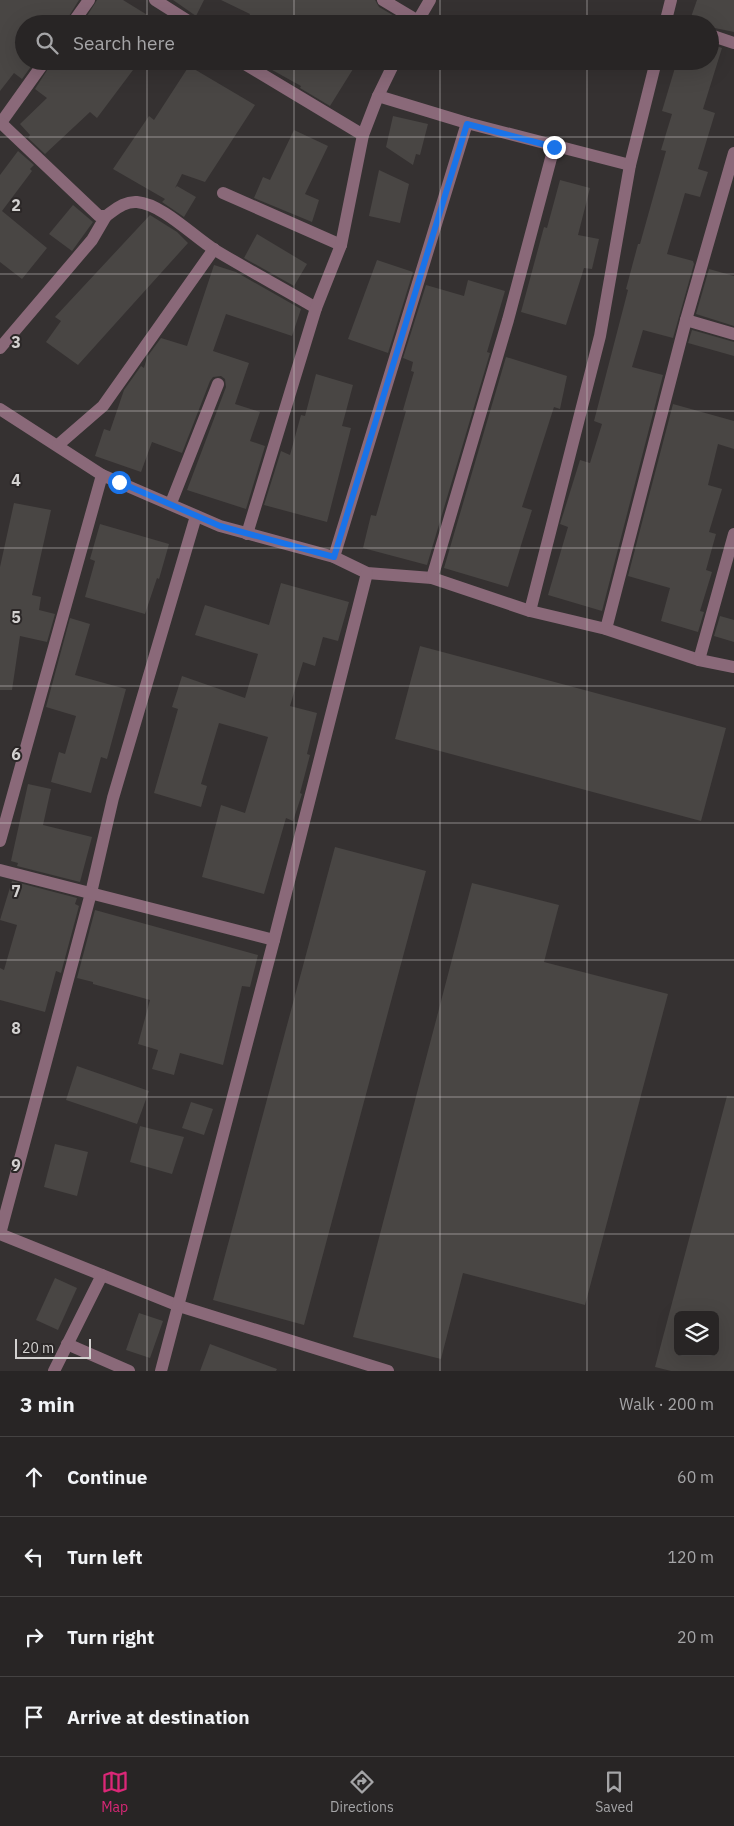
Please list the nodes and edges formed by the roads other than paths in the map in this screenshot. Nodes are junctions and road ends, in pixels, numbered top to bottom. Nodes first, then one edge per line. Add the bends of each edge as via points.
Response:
1 (89, 0) edge
2 (155, 0) edge
3 (383, 0) edge
4 (430, 0) edge
5 (671, 0) edge
6 (78, 15) edge
7 (179, 15) edge
8 (406, 15) edge
9 (421, 15) edge
10 (670, 15) edge
11 (719, 37) edge
12 (734, 43) edge
13 (39, 70) edge
14 (255, 70) edge
15 (391, 70) edge
16 (654, 70) edge
17 (378, 96) junction
18 (0, 124) edge
19 (467, 124) junction
20 (363, 135) junction
21 (554, 147) junction
22 (734, 153) edge
23 (630, 165) junction
24 (223, 193) dead end
25 (106, 216) junction
26 (340, 245) junction
27 (214, 249) junction
28 (316, 308) junction
29 (686, 320) junction
30 (734, 334) edge
31 (0, 348) edge
32 (218, 384) dead end
33 (0, 408) edge
34 (58, 445) junction
35 (102, 475) junction
36 (171, 503) junction
37 (196, 516) junction
38 (247, 534) junction
39 (734, 534) edge
40 (334, 557) junction
41 (367, 573) junction
42 (432, 578) junction
43 (530, 611) junction
44 (606, 629) junction
45 (699, 660) junction
46 (734, 667) edge
47 (0, 842) edge
48 (0, 870) edge
49 (91, 893) junction
50 (274, 940) junction
51 (0, 1234) edge
52 (102, 1275) junction
53 (179, 1306) junction
54 (67, 1344) junction
55 (54, 1371) edge
56 (129, 1371) edge
57 (161, 1371) edge
58 (388, 1371) edge

1 - 6 street
2 - 7 street
3 - 8 street
4 - 9 street
5 - 10 street
11 - 12 street
13 - 18 street
14 - 20 street
15 - 17 street
16 - 23 street
17 - 19 street
17 - 20 street
18 - 25 street via 99,216
19 - 21 street
19 - 40 street
20 - 26 street
21 - 23 street
21 - 42 street via 508,320
22 - 29 street
23 - 43 street via 600,336
24 - 26 street
25 - 27 street via 125,203 147,204
25 - 31 street via 92,240
26 - 28 street
27 - 28 street
27 - 34 street via 103,406
28 - 38 street
29 - 30 street
29 - 44 street
32 - 36 street
33 - 34 street
34 - 35 street
35 - 36 street
35 - 47 street
36 - 37 street
37 - 38 street
37 - 49 street via 113,798
38 - 40 street
39 - 45 street
40 - 41 street
41 - 42 street
41 - 50 street
42 - 43 street
43 - 44 street
44 - 45 street
45 - 46 street
48 - 49 street
49 - 50 street
49 - 51 street
50 - 53 street
51 - 52 street
52 - 53 street
52 - 54 street
53 - 57 street
53 - 58 street
54 - 55 street
54 - 56 street

